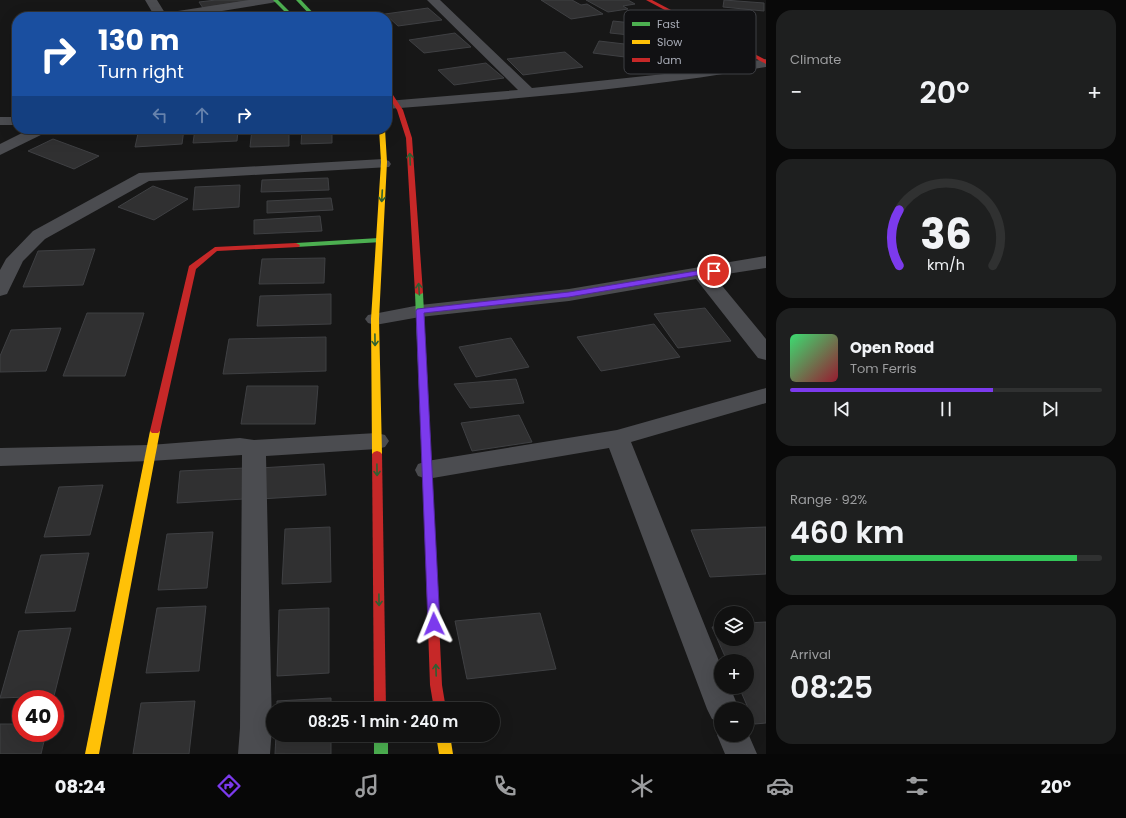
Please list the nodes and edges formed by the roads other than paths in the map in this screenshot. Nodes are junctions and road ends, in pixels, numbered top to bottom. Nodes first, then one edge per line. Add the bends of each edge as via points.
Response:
1 (151, 0) edge
2 (271, 0) edge
3 (275, 0) edge
4 (298, 0) edge
5 (433, 0) edge
6 (648, 0) edge
7 (667, 10) edge
8 (158, 12) edge
9 (193, 12) edge
10 (288, 12) edge
11 (310, 12) edge
12 (756, 56) edge
13 (766, 62) edge
14 (756, 64) edge
15 (702, 74) edge
16 (529, 93) junction
17 (392, 105) edge
18 (12, 120) edge
19 (0, 121) edge
20 (32, 134) edge
21 (382, 134) edge
22 (0, 150) edge
23 (384, 164) junction
24 (379, 240) junction
25 (766, 262) edge
26 (701, 273) junction
27 (0, 290) edge
28 (420, 311) junction
29 (375, 319) junction
30 (766, 353) edge
31 (766, 395) edge
32 (616, 438) junction
33 (377, 441) junction
34 (254, 448) junction
35 (150, 453) junction
36 (0, 457) edge
37 (427, 470) junction
38 (380, 702) edge
39 (439, 702) edge
40 (720, 702) edge
41 (381, 742) edge
42 (444, 742) edge
43 (736, 742) edge
44 (92, 754) edge
45 (254, 754) edge
46 (381, 754) edge
47 (446, 754) edge
48 (741, 754) edge

1 - 8 street
2 - 9 street
3 - 10 street
4 - 11 street
5 - 16 street
6 - 7 street
12 - 13 street
13 - 14 street
15 - 16 street
16 - 17 street
28 -> 17 street via 409,138 400,110
18 - 19 street
20 - 22 street
21 - 23 street
23 -> 24 street
23 - 27 street via 145,176 40,235 15,259
24 - 29 street
24 - 35 street via 215,249 192,268
25 - 26 street
26 - 28 street via 569,295
26 - 30 street
28 - 29 street
28 - 37 street
29 -> 33 street
31 - 32 street
32 - 37 street
32 - 40 street
33 - 34 street
33 -> 38 street
34 - 35 street via 240,446
34 - 45 street
35 - 36 street
35 - 44 street
39 -> 37 street
41 - 46 street
42 - 47 street
43 - 48 street

